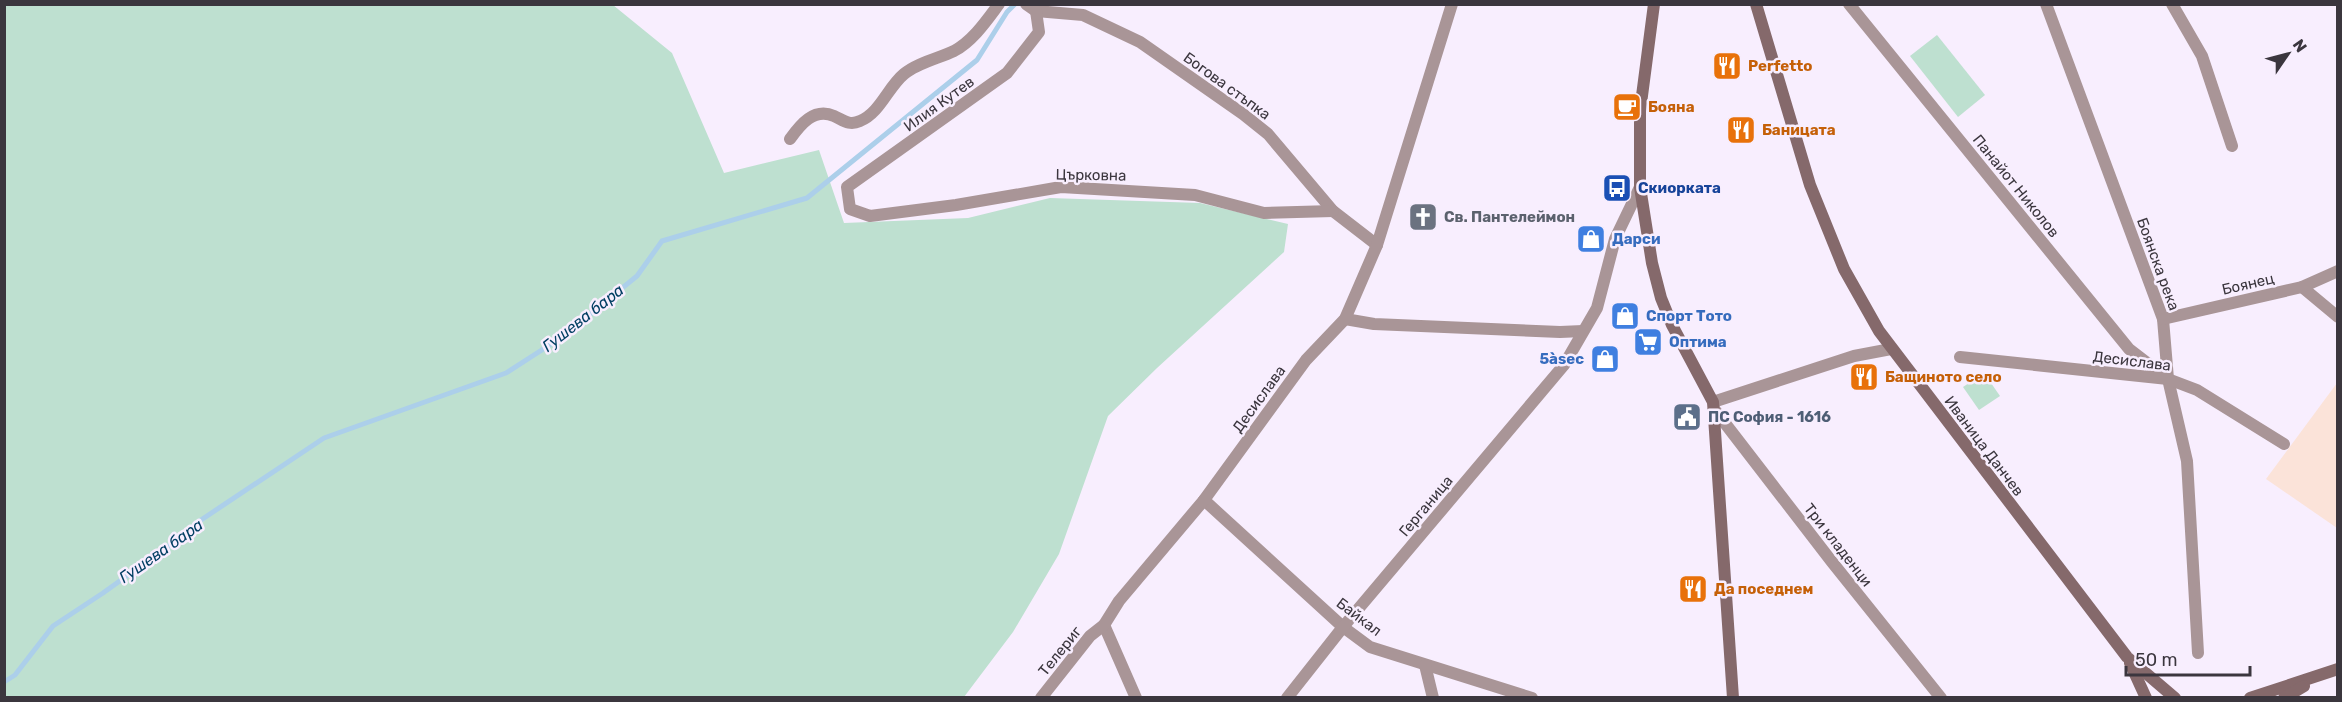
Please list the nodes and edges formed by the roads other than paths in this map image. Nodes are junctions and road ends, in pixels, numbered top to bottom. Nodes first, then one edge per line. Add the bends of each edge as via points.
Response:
1 (999, 4) edge
2 (1452, 4) edge
3 (1654, 4) edge
4 (1756, 4) edge
5 (1849, 4) edge
6 (2172, 4) edge
7 (2048, 5) edge
8 (1031, 8) edge
9 (1085, 10) edge
10 (790, 140) dead end
11 (2232, 146) dead end
12 (1640, 187) junction
13 (850, 209) joint
14 (1333, 211) junction
15 (1377, 245) junction
16 (2337, 271) edge
17 (2302, 287) junction
18 (2337, 317) edge
19 (1345, 319) junction
20 (2163, 319) junction
21 (1583, 330) junction
22 (1891, 349) junction
23 (1960, 357) dead end
24 (2168, 379) junction
25 (1713, 406) junction
26 (2284, 444) dead end
27 (1204, 500) junction
28 (1104, 625) junction
29 (1343, 627) junction
30 (2198, 653) dead end
31 (2127, 657) junction
32 (1425, 665) junction
33 (2337, 669) edge
34 (2320, 676) junction
35 (1041, 698) edge
36 (1136, 698) edge
37 (1287, 698) edge
38 (1433, 698) edge
39 (1532, 698) edge
40 (1733, 698) edge
41 (1941, 698) edge
42 (2146, 698) edge
43 (2175, 698) edge
44 (2250, 698) edge
45 (2284, 698) edge

1 - 10 street via 981,28 957,49 905,74 874,111 860,121 846,123 832,115 816,114 802,122
2 - 15 street
3 - 12 main road via 1640,111
4 - 22 main road, Иваница Данчев via 1810,185 1844,269
5 - 24 street, Панайот Николов via 2129,349
6 - 11 street via 2202,56
7 - 20 street, Боянска река
8 - 9 street, Богова стъпка
8 - 13 street, Илия Кутев via 1039,32 1007,73 847,188
9 - 14 street, Богова стъпка via 1140,42 1268,134
12 - 21 street, Герганица via 1615,239 1597,308
12 - 25 main road via 1661,298 1671,326
13 - 14 street, Църковна via 870,216 956,206 1061,187 1195,195 1264,213
14 - 15 street, Богова стъпка
15 - 19 street
16 - 17 street, Боянец
17 - 18 street
17 - 20 street, Боянец
19 - 21 street via 1374,324
19 - 27 street, Десислава via 1306,360
20 - 24 street, Боянска река
21 - 29 street, Герганица via 1564,365
22 - 25 street via 1854,356
22 - 31 main road, Иваница Данчев
23 - 24 street, Десислава
24 - 26 street, Десислава via 2197,390
24 - 30 street, Боянска река via 2187,461
25 - 40 main road
25 - 41 street, Три кладенци
27 - 28 street, Десислава via 1119,601
27 - 29 street, Байкал
28 - 35 street, Телериг via 1090,636
28 - 36 street
29 - 32 street, Байкал via 1370,647
29 - 37 street, Герганица
31 - 42 main road, Иваница Данчев
31 - 43 main road, Иваница Данчев
32 - 38 street
32 - 39 street, Байкал
33 - 34 main road
34 - 44 main road
34 - 45 main road

